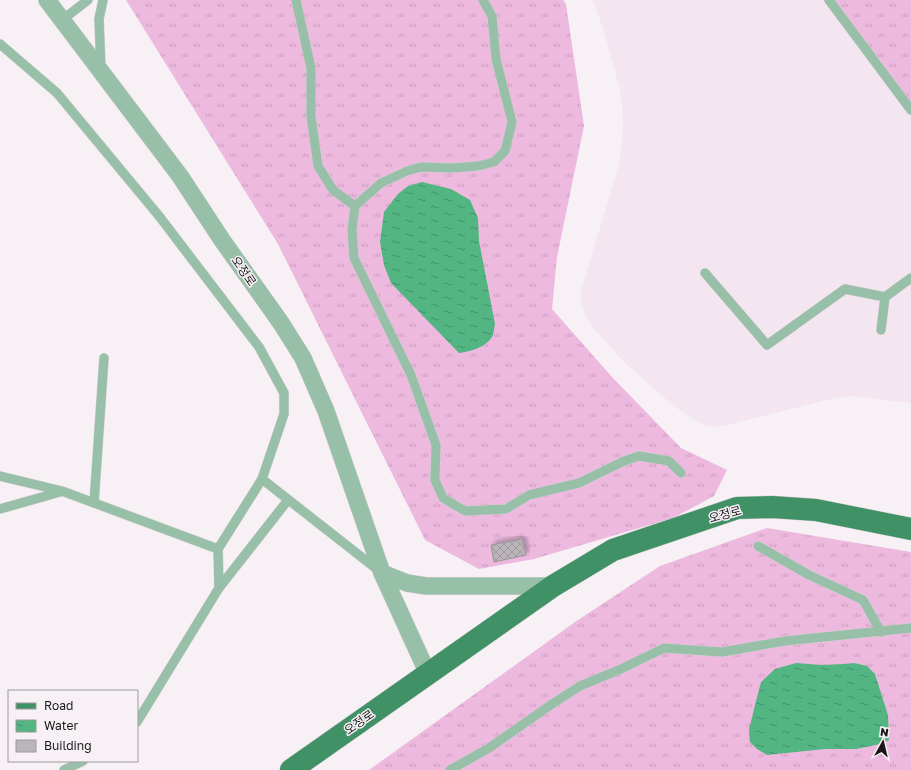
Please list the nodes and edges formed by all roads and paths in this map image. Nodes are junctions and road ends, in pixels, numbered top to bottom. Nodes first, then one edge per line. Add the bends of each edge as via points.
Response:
1 (46, 0) edge
2 (88, 0) edge
3 (103, 0) edge
4 (296, 0) edge
5 (483, 0) edge
6 (829, 0) edge
7 (62, 20) junction
8 (0, 44) edge
9 (101, 73) junction
10 (911, 110) edge
11 (355, 206) junction
12 (705, 273) dead end
13 (911, 278) edge
14 (885, 298) junction
15 (881, 330) dead end
16 (104, 358) dead end
17 (681, 473) dead end
18 (0, 476) edge
19 (262, 479) junction
20 (62, 491) junction
21 (288, 500) junction
22 (94, 503) junction
23 (0, 509) edge
24 (911, 529) edge
25 (758, 546) dead end
26 (218, 549) junction
27 (382, 573) junction
28 (553, 586) junction
29 (219, 588) junction
30 (911, 628) edge
31 (881, 632) junction
32 (428, 674) junction
33 (138, 720) edge
34 (81, 762) edge
35 (64, 770) edge
36 (291, 770) edge
37 (450, 770) edge

1 - 7 street, 오정로
2 - 7 lane
3 - 9 lane via 99,19
4 - 11 lane via 311,68 311,116 318,166 332,190
5 - 11 lane via 492,16 496,59 512,122 506,151 494,162 478,166 421,167 407,171 381,183
6 - 10 lane
7 - 9 street, 오정로
8 - 19 lane via 57,93 159,216 258,347 284,393 284,414
9 - 27 street, 오정로 via 180,176 303,358 326,411
11 - 17 lane via 352,230 354,258 411,375 436,445 435,480 443,498 465,511 506,509 529,495 579,483 639,456 669,461
12 - 14 lane via 767,345 845,289
13 - 14 lane
14 - 15 lane
16 - 22 lane
18 - 20 lane
19 - 21 lane
19 - 26 lane
20 - 22 lane
20 - 23 lane
21 - 27 lane
21 - 29 lane
22 - 26 lane
24 - 28 main road, 오정로 via 816,510 737,508 613,550
25 - 31 lane via 809,575 863,600
26 - 29 lane
27 - 28 street via 407,583 426,586
27 - 32 street, 오정로
28 - 32 main road, 오정로
29 - 33 lane
30 - 31 lane
31 - 37 lane via 785,641 722,652 664,648 580,686 489,748
32 - 36 main road, 오정로
34 - 35 lane

